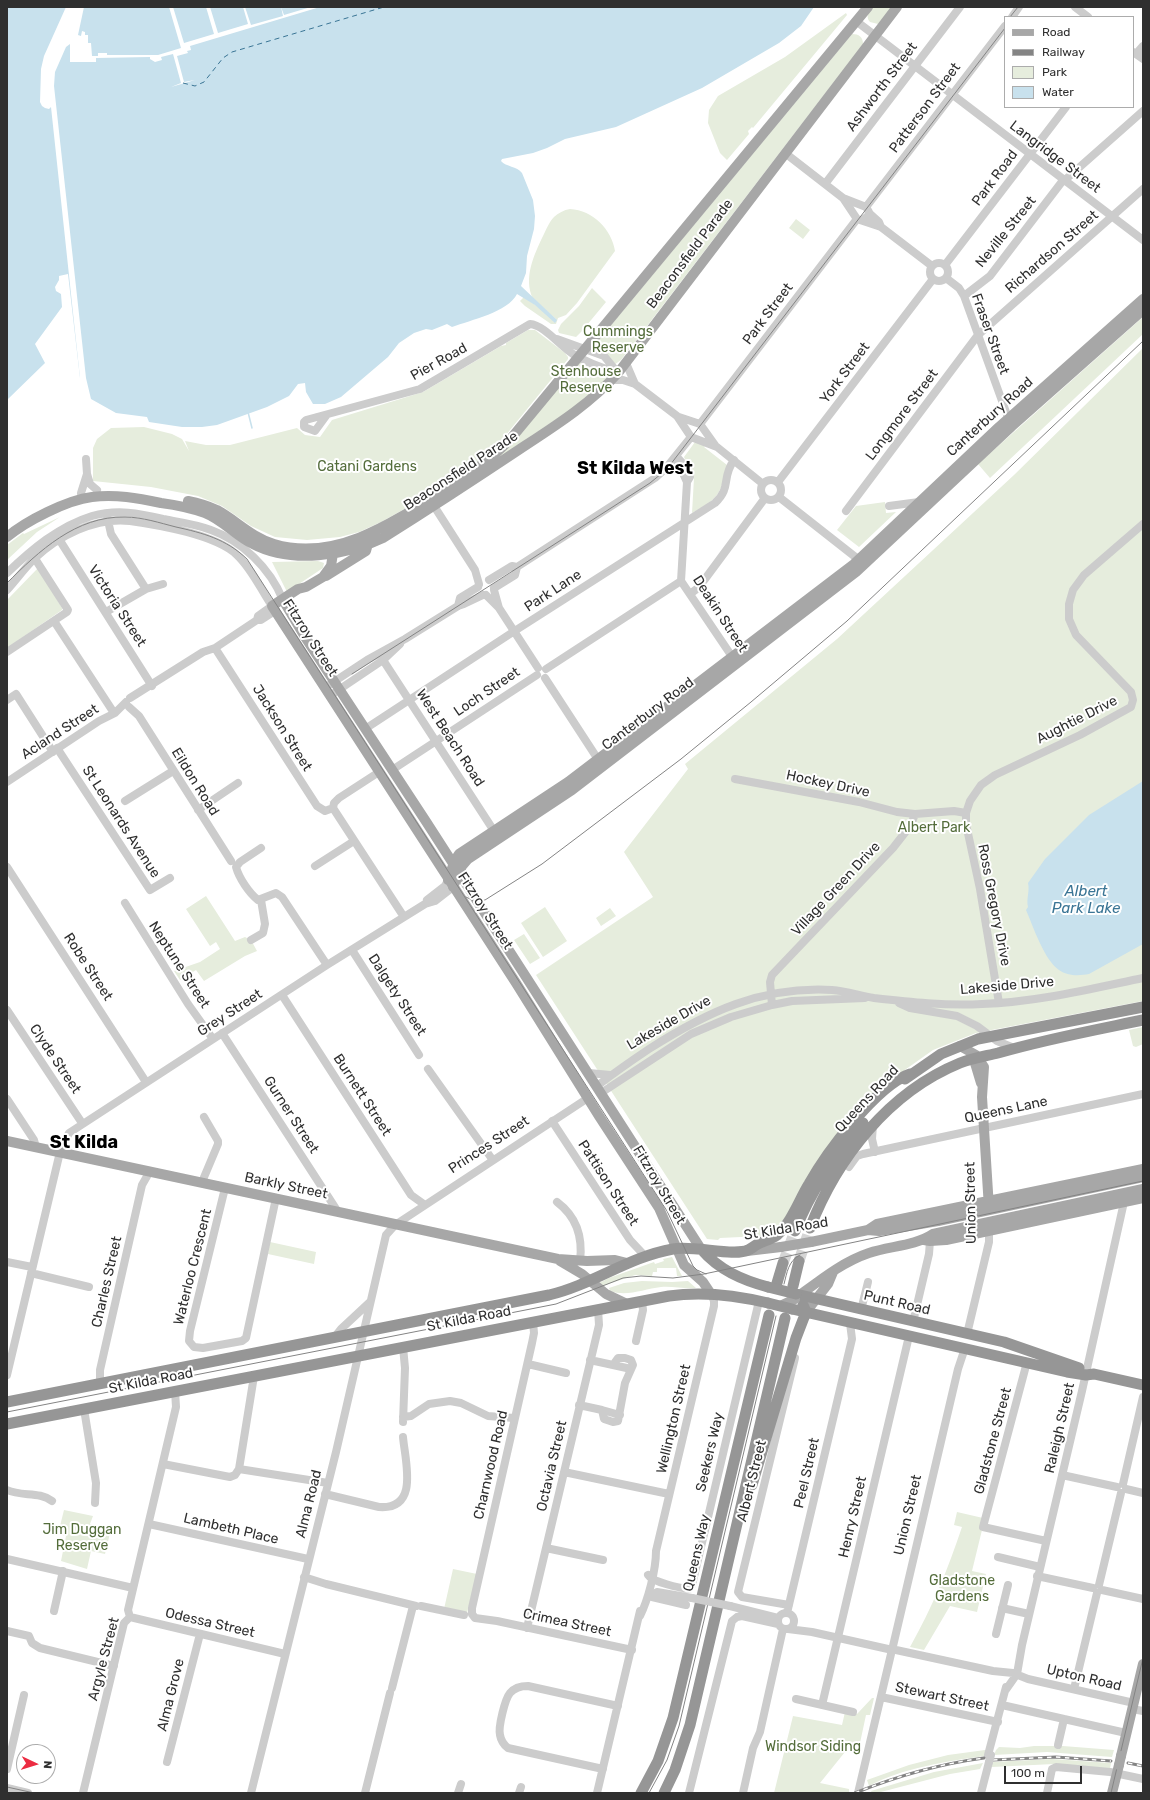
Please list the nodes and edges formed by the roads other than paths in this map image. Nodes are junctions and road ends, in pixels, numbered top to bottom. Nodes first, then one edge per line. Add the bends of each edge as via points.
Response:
1 (868, 7) edge
2 (897, 7) edge
3 (960, 7) edge
4 (1019, 7) edge
5 (1075, 7) edge
6 (1013, 16) edge
7 (1087, 16) edge
8 (856, 21) junction
9 (1004, 27) edge
10 (876, 36) junction
11 (1143, 46) edge
12 (1137, 55) edge
13 (915, 66) junction
14 (952, 94) junction
15 (1065, 108) edge
16 (1143, 111) edge
17 (785, 153) junction
18 (1030, 154) junction
19 (1064, 180) junction
20 (825, 184) junction
21 (1143, 189) edge
22 (844, 198) junction
23 (865, 209) junction
24 (1112, 217) junction
25 (858, 218) junction
26 (881, 227) junction
27 (1143, 240) edge
28 (945, 265) junction
29 (932, 266) junction
30 (946, 278) junction
31 (933, 279) junction
32 (964, 296) junction
33 (1143, 299) edge
34 (1143, 310) edge
35 (978, 335) junction
36 (582, 353) junction
37 (626, 363) junction
38 (615, 376) junction
39 (635, 384) junction
40 (326, 416) dead end
41 (677, 416) junction
42 (1010, 423) junction
43 (699, 426) junction
44 (692, 435) junction
45 (717, 447) junction
46 (86, 459) dead end
47 (674, 459) junction
48 (734, 460) junction
49 (87, 474) junction
50 (778, 482) junction
51 (763, 484) junction
52 (97, 490) junction
53 (81, 493) junction
54 (779, 497) junction
55 (765, 498) junction
56 (919, 502) junction
57 (434, 506) junction
58 (889, 506) dead end
59 (846, 511) dead end
60 (107, 517) junction
61 (685, 521) junction
62 (228, 523) junction
63 (1143, 524) edge
64 (7, 528) edge
65 (7, 537) edge
66 (58, 537) junction
67 (368, 544) junction
68 (336, 548) junction
69 (32, 555) junction
70 (862, 562) junction
71 (517, 567) junction
72 (338, 569) junction
73 (474, 570) junction
74 (7, 573) edge
75 (322, 577) junction
76 (488, 580) junction
77 (681, 581) junction
78 (163, 584) dead end
79 (478, 585) junction
80 (146, 589) junction
81 (494, 589) junction
82 (7, 590) edge
83 (690, 594) junction
84 (484, 595) junction
85 (284, 602) junction
86 (458, 606) junction
87 (499, 608) junction
88 (274, 609) junction
89 (106, 612) junction
90 (54, 621) junction
91 (513, 632) junction
92 (405, 639) junction
93 (215, 648) junction
94 (7, 652) edge
95 (383, 660) junction
96 (735, 660) junction
97 (541, 672) junction
98 (152, 686) junction
99 (332, 688) junction
100 (7, 700) edge
101 (409, 700) junction
102 (131, 703) junction
103 (114, 714) junction
104 (365, 729) junction
105 (436, 741) junction
106 (55, 750) junction
107 (600, 763) junction
108 (392, 770) junction
109 (173, 771) junction
110 (379, 772) junction
111 (735, 779) dead end
112 (7, 782) edge
113 (238, 783) dead end
114 (125, 801) dead end
115 (333, 808) junction
116 (198, 810) junction
117 (966, 813) junction
118 (915, 814) junction
119 (494, 831) junction
120 (354, 842) junction
121 (261, 848) dead end
122 (231, 861) dead end
123 (453, 864) junction
124 (315, 866) dead end
125 (7, 867) edge
126 (459, 873) junction
127 (170, 878) dead end
128 (451, 884) junction
129 (261, 900) junction
130 (125, 904) dead end
131 (404, 917) junction
132 (251, 940) dead end
133 (352, 950) junction
134 (327, 965) junction
135 (1143, 978) edge
136 (770, 994) junction
137 (282, 995) junction
138 (871, 998) junction
139 (893, 1000) junction
140 (999, 1003) junction
141 (772, 1005) junction
142 (1143, 1007) edge
143 (7, 1010) edge
144 (1143, 1020) edge
145 (222, 1033) junction
146 (989, 1036) junction
147 (213, 1039) junction
148 (960, 1046) junction
149 (1014, 1048) junction
150 (419, 1055) dead end
151 (975, 1058) junction
152 (428, 1069) dead end
153 (588, 1074) junction
154 (910, 1074) junction
155 (610, 1075) junction
156 (146, 1082) junction
157 (599, 1089) junction
158 (1143, 1094) edge
159 (588, 1098) junction
160 (7, 1099) edge
161 (204, 1117) dead end
162 (552, 1122) junction
163 (82, 1123) junction
164 (873, 1125) junction
165 (984, 1128) junction
166 (7, 1141) edge
167 (36, 1147) junction
168 (60, 1152) junction
169 (875, 1152) junction
170 (492, 1160) junction
171 (849, 1167) dead end
172 (1143, 1169) edge
173 (146, 1170) junction
174 (1143, 1177) edge
175 (202, 1182) junction
176 (225, 1188) junction
177 (1143, 1190) edge
178 (1107, 1197) junction
179 (276, 1198) junction
180 (1143, 1198) edge
181 (557, 1202) dead end
182 (1124, 1202) junction
183 (425, 1205) junction
184 (988, 1206) junction
185 (1102, 1207) junction
186 (338, 1212) junction
187 (395, 1225) junction
188 (989, 1227) junction
189 (810, 1228) tunnel mouth
190 (795, 1231) tunnel mouth
191 (927, 1240) junction
192 (677, 1248) junction
193 (701, 1249) junction
194 (747, 1251) junction
195 (645, 1256) junction
196 (558, 1260) junction
197 (580, 1261) junction
198 (799, 1261) tunnel mouth
199 (7, 1262) edge
200 (627, 1263) junction
201 (783, 1263) tunnel mouth
202 (32, 1270) junction
203 (834, 1272) junction
204 (591, 1281) junction
205 (868, 1282) dead end
206 (773, 1285) junction
207 (89, 1287) dead end
208 (711, 1294) junction
209 (815, 1299) junction
210 (793, 1300) junction
211 (642, 1301) junction
212 (370, 1302) junction
213 (762, 1302) junction
214 (627, 1304) junction
215 (780, 1306) joint
216 (598, 1309) junction
217 (861, 1310) junction
218 (806, 1312) junction
219 (769, 1315) dead end
220 (533, 1322) junction
221 (913, 1322) junction
222 (801, 1324) junction
223 (855, 1324) junction
224 (363, 1333) junction
225 (967, 1334) junction
226 (909, 1336) junction
227 (334, 1338) junction
228 (636, 1341) dead end
229 (403, 1347) junction
230 (963, 1347) junction
231 (358, 1356) junction
232 (590, 1360) junction
233 (1027, 1362) junction
234 (8, 1363) edge
235 (528, 1364) junction
236 (566, 1373) dead end
237 (1089, 1373) junction
238 (7, 1375) edge
239 (254, 1376) junction
240 (100, 1384) junction
241 (1143, 1385) edge
242 (175, 1391) junction
243 (1143, 1397) edge
244 (7, 1402) edge
245 (579, 1405) junction
246 (84, 1409) junction
247 (514, 1418) junction
248 (7, 1424) edge
249 (403, 1437) dead end
250 (163, 1464) junction
251 (239, 1469) junction
252 (564, 1472) junction
253 (1062, 1476) junction
254 (328, 1483) junction
255 (1122, 1488) junction
256 (7, 1490) edge
257 (1143, 1493) edge
258 (325, 1494) junction
259 (669, 1494) junction
260 (52, 1501) dead end
261 (95, 1502) dead end
262 (739, 1518) junction
263 (149, 1524) junction
264 (1046, 1541) junction
265 (546, 1548) junction
266 (998, 1558) dead end
267 (7, 1559) edge
268 (308, 1559) junction
269 (603, 1560) dead end
270 (1040, 1567) junction
271 (63, 1571) junction
272 (1037, 1576) junction
273 (304, 1580) junction
274 (649, 1580) junction
275 (1008, 1585) dead end
276 (133, 1588) junction
277 (1098, 1589) junction
278 (671, 1594) junction
279 (649, 1596) junction
280 (1143, 1599) edge
281 (686, 1605) dead end
282 (417, 1606) junction
283 (1002, 1608) junction
284 (54, 1611) dead end
285 (789, 1612) junction
286 (1029, 1614) junction
287 (468, 1615) junction
288 (640, 1616) junction
289 (130, 1617) junction
290 (782, 1625) junction
291 (527, 1628) junction
292 (7, 1631) edge
293 (812, 1632) junction
294 (200, 1634) junction
295 (996, 1634) dead end
296 (837, 1638) junction
297 (632, 1650) junction
298 (892, 1650) junction
299 (285, 1654) junction
300 (1143, 1664) edge
301 (114, 1666) junction
302 (1012, 1675) junction
303 (1074, 1689) junction
304 (24, 1695) dead end
305 (881, 1697) junction
306 (796, 1699) dead end
307 (822, 1705) junction
308 (1002, 1705) junction
309 (618, 1706) junction
310 (1133, 1706) junction
311 (1143, 1711) edge
312 (853, 1712) dead end
313 (1064, 1719) junction
314 (997, 1724) junction
315 (1126, 1733) junction
316 (1058, 1745) dead end
317 (167, 1762) dead end
318 (1119, 1765) junction
319 (7, 1769) edge
320 (603, 1769) junction
321 (1143, 1779) edge
322 (461, 1784) dead end
323 (7, 1788) edge
324 (28, 1793) edge
325 (83, 1793) edge
326 (251, 1793) edge
327 (365, 1793) edge
328 (458, 1793) edge
329 (597, 1793) edge
330 (641, 1793) edge
331 (664, 1793) edge
332 (689, 1793) edge
333 (743, 1793) edge
334 (858, 1793) edge
335 (981, 1793) edge
336 (1047, 1793) edge
337 (1112, 1793) edge

1 - 8 main road, Beaconsfield Parade
2 - 10 main road, Beaconsfield Parade
3 - 13 street, Ashworth Street
4 - 6 street
5 - 7 street
8 - 10 street, Langridge Street
8 - 36 main road, Beaconsfield Parade
9 - 14 street, Patterson Street
10 - 13 street, Langridge Street
10 - 17 main road, Beaconsfield Parade
11 - 12 street
13 - 14 street, Langridge Street
13 - 20 street, Ashworth Street
14 - 18 street, Langridge Street
14 - 23 street, Patterson Street
15 - 18 street, Park Road
16 - 19 street, Neville Street
17 - 20 street
17 - 37 main road, Beaconsfield Parade
18 - 19 street, Langridge Street
18 - 28 street, Park Road
19 - 24 street, Langridge Street
19 - 32 street, Neville Street via 990,276
20 - 22 street
21 - 24 street, Richardson Street
22 - 23 street
22 - 25 street
23 - 25 street via 867,218
23 - 25 street via 856,208
23 - 26 street
24 - 27 street, Langridge Street
24 - 35 street, Richardson Street
25 - 26 street
25 - 43 street, Park Street
26 - 29 street
28 - 29 street via 939,263
28 - 30 street via 948,273
29 - 31 street via 930,272
30 - 31 street via 938,281
30 - 32 street, Fraser Street via 959,288
31 - 50 street, York Street
32 - 35 street, Fraser Street
33 - 42 main road, Canterbury Road
34 - 42 main road, Canterbury Road
35 - 42 street, Fraser Street
35 - 59 street, Longmore Street
36 - 38 street via 595,366
36 - 38 street via 605,357
36 - 40 street, Pier Road via 571,353 534,324 528,325 420,389
36 - 68 main road, Beaconsfield Parade via 513,436 477,468 382,528
37 - 38 main road, Beaconsfield Parade
37 - 39 street
38 - 39 street
38 - 57 main road, Beaconsfield Parade via 579,409
39 - 41 street
41 - 43 street
41 - 44 street
42 - 56 main road, Canterbury Road
42 - 70 main road, Canterbury Road
43 - 44 street via 702,434
43 - 44 street via 689,426
43 - 45 street
44 - 45 street
44 - 47 street
45 - 48 street
46 - 49 street
47 - 61 street, Deakin Street via 688,470 690,477 687,482
47 - 71 street via 650,482
48 - 51 street
48 - 61 street, Park Lane via 727,472 723,494 715,504
49 - 52 street via 90,483
49 - 53 street
50 - 51 street via 771,480
50 - 54 street via 782,490
51 - 55 street via 762,492
52 - 53 main road
52 - 62 main road via 129,491 189,502 212,508
53 - 64 main road via 39,510
54 - 55 street via 771,500
54 - 70 street
55 - 83 street via 698,588
56 - 58 street
56 - 70 main road, Canterbury Road
57 - 67 main road, Beaconsfield Parade via 383,538
57 - 73 street
60 - 66 street
60 - 80 street via 111,534
60 - 85 street, Fitzroy Street via 117,512 137,513 208,529 227,538 256,559
60 - 88 street, Fitzroy Street via 205,537 227,547 242,561
61 - 77 street, Deakin Street
61 - 91 street, Park Lane
62 - 65 main road via 188,508 134,498 99,496 82,499 39,517
62 - 68 main road, Beaconsfield Parade via 274,544 304,548
63 - 117 street, Aughtie Drive via 1084,575 1076,584 1069,604 1069,619 1076,635 1131,692 1133,700 1130,707 1080,735 989,778 975,792
66 - 69 street
66 - 89 street, Victoria Street
67 - 68 main road, Beaconsfield Parade
67 - 72 main road, Beaconsfield Parade via 366,551
68 - 72 main road via 342,562
68 - 75 main road, Beaconsfield Parade via 331,566
69 - 74 street
69 - 82 street
69 - 90 street via 68,610
70 - 96 main road, Canterbury Road
71 - 76 street via 512,566
71 - 81 street via 515,575
72 - 75 main road, Beaconsfield Parade
73 - 76 street
73 - 79 street
75 - 85 main road, Beaconsfield Parade via 298,589
76 - 79 street via 482,580
76 - 81 street via 493,583
77 - 83 street, Deakin Street
77 - 97 street, Loch Street
78 - 80 street
79 - 84 street via 479,591
79 - 86 street via 460,598
80 - 89 street
81 - 84 street via 491,594
81 - 87 street
83 - 96 street, Deakin Street
84 - 86 street
84 - 87 street
85 - 88 main road, Beaconsfield Parade
85 - 99 main road, Fitzroy Street
86 - 92 street
87 - 91 street
88 - 93 street, Acland Street via 261,620 257,620
88 - 99 main road, Fitzroy Street
89 - 98 street, Victoria Street
90 - 94 street
90 - 103 street
91 - 97 street
91 - 101 street, Park Lane
92 - 95 street
92 - 99 street via 367,660
93 - 98 street, Acland Street via 200,654
93 - 115 street, Jackson Street via 317,806 325,811
95 - 99 street
95 - 101 street, West Beach Road
96 - 107 main road, Canterbury Road
97 - 105 street, Loch Street
97 - 107 street
98 - 102 street, Acland Street
99 - 104 main road, Fitzroy Street
99 - 110 main road, Fitzroy Street
100 - 106 street via 16,694
101 - 104 street, Park Lane
101 - 105 street, West Beach Road
102 - 103 street, Acland Street
102 - 109 street, Eildon Road
103 - 106 street, Acland Street
104 - 108 main road, Fitzroy Street
105 - 108 street, Loch Street
105 - 119 street, West Beach Road
106 - 112 street, Acland Street
106 - 127 street, St Leonards Avenue via 150,890
107 - 119 main road, Canterbury Road
107 - 126 main road, Canterbury Road via 572,790 468,859
108 - 123 main road, Fitzroy Street
109 - 114 street
109 - 116 street, Eildon Road
110 - 115 street via 339,798
110 - 128 main road, Fitzroy Street
111 - 118 street, Hockey Drive
113 - 116 street
115 - 120 street
116 - 122 street, Eildon Road
117 - 118 street via 954,811
117 - 140 street, Ross Gregory Drive
118 - 136 street, Village Green Drive via 911,826 893,848 773,974
119 - 123 main road, Canterbury Road via 459,854
120 - 124 street
120 - 131 street
121 - 129 street via 236,867 253,895
123 - 126 main road, Fitzroy Street
123 - 128 main road, Canterbury Road
125 - 156 street, Robe Street
126 - 128 main road, Canterbury Road
126 - 153 main road, Fitzroy Street
128 - 131 street, Grey Street
128 - 159 main road, Fitzroy Street
129 - 132 street via 266,924 263,933
129 - 134 street via 276,893 282,897
130 - 147 street, Neptune Street
131 - 133 street, Grey Street
133 - 134 street, Grey Street
133 - 150 street, Dalgety Street
134 - 137 street, Grey Street
135 - 140 street, Lakeside Drive via 1057,996
136 - 138 street, Lakeside Drive via 831,990
136 - 141 street, Village Green Drive
136 - 155 street, Lakeside Drive via 735,1003 695,1021
137 - 145 street, Grey Street
137 - 183 street, Burnett Street via 409,1192
138 - 139 street, Lakeside Drive
138 - 141 street, Lakeside Drive via 808,1000
139 - 140 street, Lakeside Drive via 951,1004
139 - 146 street via 910,1008 957,1016 977,1026
141 - 157 street, Lakeside Drive via 731,1017 691,1034
142 - 146 highway, Queens Road
143 - 163 street, Clyde Street
144 - 149 highway, Queens Road
145 - 147 street, Grey Street
145 - 186 street, Gurner Street
146 - 148 highway, Queens Road
146 - 149 street
147 - 156 street, Grey Street
148 - 151 main road
148 - 154 highway, Queens Road via 941,1054
149 - 151 highway, Queens Road
151 - 164 highway, Queens Road via 923,1082
151 - 165 main road, Union Street via 984,1067 981,1082
152 - 170 street
153 - 155 street
153 - 157 main road, Fitzroy Street
154 - 190 highway, Queens Road via 867,1118 838,1154 818,1183
154 - 194 highway via 902,1077 875,1100 847,1130 816,1172 783,1230
155 - 157 street, Lakeside Drive
156 - 163 street, Grey Street
157 - 159 main road, Lakeside Drive
157 - 193 main road, Fitzroy Street via 659,1187
158 - 165 street, Queens Lane
159 - 162 street, Princes Street
159 - 192 main road, Fitzroy Street via 659,1208
160 - 167 street
161 - 175 street via 218,1144
162 - 170 street, Princes Street
162 - 195 street, Pattison Street via 630,1240
163 - 168 street, Grey Street via 69,1132
164 - 169 street
164 - 189 highway, Queens Road via 834,1177
165 - 169 street, Queens Lane
165 - 184 main road, Union Street
166 - 167 main road, Barkly Street
167 - 168 main road, Barkly Street
168 - 173 main road, Barkly Street
168 - 202 street, Grey Street
169 - 171 street, Queens Lane via 858,1155
170 - 183 street, Princes Street
172 - 184 main road, St Kilda Road
173 - 175 main road, Barkly Street
173 - 240 street, Charles Street via 99,1374
174 - 184 main road, St Kilda Road
175 - 176 main road, Barkly Street
176 - 179 main road, Barkly Street
176 - 179 street, Waterloo Crescent via 190,1331 189,1341 194,1348 246,1338
177 - 178 main road
178 - 185 main road
178 - 188 main road
179 - 186 main road, Barkly Street
180 - 182 main road
181 - 197 street via 566,1209 577,1226
182 - 185 main road
182 - 237 street, Raleigh Street
183 - 187 street, Princes Street
184 - 188 main road, Union Street
184 - 194 main road, St Kilda Road, bridge via 878,1224 868,1230 810,1242
185 - 188 main road
186 - 187 main road, Barkly Street
187 - 196 main road, Barkly Street
187 - 212 street, Alma Road via 387,1232 385,1238
188 - 191 main road via 933,1234
188 - 225 street, Union Street via 989,1242
191 - 203 main road via 868,1253
191 - 221 street via 929,1254
192 - 193 highway, St Kilda Road
192 - 195 highway, St Kilda Road
192 - 208 main road, Fitzroy Street via 686,1268 702,1281
193 - 194 highway, St Kilda Road
193 - 206 highway, Punt Road via 736,1276
195 - 200 highway, St Kilda Road
196 - 197 main road, Barkly Street
196 - 204 main road, Barkly Street
197 - 200 main road, Barkly Street via 615,1260
198 - 210 highway
199 - 202 street
200 - 204 highway, St Kilda Road
201 - 206 highway
202 - 207 street
202 - 234 street, Grey Street
203 - 209 main road
203 - 210 main road
204 - 214 main road, Barkly Street via 606,1294
204 - 224 highway, St Kilda Road via 549,1295
205 - 217 street
206 - 210 highway, Punt Road, bridge
208 - 211 highway, St Kilda Road via 684,1294
208 - 213 highway, St Kilda Road
208 - 259 street, Wellington Street via 714,1306
209 - 210 highway, Punt Road
209 - 217 highway, Punt Road
209 - 218 main road
210 - 215 highway, Punt Road, bridge
210 - 218 highway, Punt Road
210 - 218 highway
210 - 262 highway
211 - 214 highway, St Kilda Road
211 - 228 street via 643,1310
212 - 224 street, Alma Road
212 - 227 street
213 - 215 highway, St Kilda Road, bridge
213 - 274 street, Seekers Way via 692,1585 686,1588
214 - 216 highway, St Kilda Road
216 - 220 highway, St Kilda Road
216 - 232 street, Octavia Street via 599,1325
217 - 221 highway, Punt Road
218 - 222 highway
218 - 223 highway, Punt Road
219 - 330 highway, Queens Way via 673,1718 658,1761
220 - 229 highway, St Kilda Road
220 - 235 street, Charnwood Road via 534,1333
221 - 225 highway, Punt Road
222 - 262 highway via 757,1473
222 - 285 street, Albert Street via 788,1392 738,1592 745,1598
223 - 226 highway, Punt Road
223 - 285 street, Peel Street
224 - 227 highway, St Kilda Road
224 - 231 street, Alma Road
225 - 230 highway, Union Street
225 - 237 highway, Punt Road via 1013,1345
226 - 230 highway, Punt Road
226 - 296 street, Henry Street
227 - 240 highway, St Kilda Road
229 - 231 highway, St Kilda Road
229 - 247 street via 403,1419 412,1420 420,1410 435,1402 450,1401 461,1403 488,1416
230 - 233 highway, Punt Road
230 - 298 street, Union Street
231 - 239 highway, St Kilda Road
231 - 254 street, Alma Road
232 - 245 street, Octavia Street
232 - 245 street via 613,1365 618,1358 632,1362 620,1415 618,1421 613,1422 604,1418 602,1410
233 - 237 highway, Punt Road
233 - 264 street, Gladstone Street via 984,1527
234 - 238 street, Grey Street
235 - 236 street
235 - 247 street, Charnwood Road
237 - 241 highway, Punt Road
237 - 253 street, Raleigh Street
239 - 242 highway, St Kilda Road
239 - 251 street
240 - 244 highway, St Kilda Road
242 - 246 highway, St Kilda Road
242 - 250 street, Argyle Street via 176,1407
243 - 255 street
245 - 252 street, Octavia Street
246 - 248 highway, St Kilda Road
246 - 261 street via 96,1483
247 - 287 street, Charnwood Road via 472,1609
249 - 258 street via 407,1486 404,1497 397,1504 378,1507
250 - 251 street via 230,1477
250 - 263 street, Argyle Street
251 - 254 street
252 - 259 street
252 - 265 street, Octavia Street
253 - 255 street
253 - 264 street, Raleigh Street
254 - 258 street, Alma Road
255 - 257 street
255 - 277 street
256 - 260 street via 19,1494 41,1495
258 - 268 street, Alma Road
259 - 274 street, Wellington Street via 656,1551 652,1557
262 - 331 highway via 690,1725 675,1770
263 - 268 street, Lambeth Place
263 - 276 street, Argyle Street
264 - 270 street, Raleigh Street
265 - 269 street
265 - 291 street, Octavia Street
266 - 270 street
267 - 271 street
268 - 273 street, Alma Road
270 - 272 street, Raleigh Street
271 - 276 street
271 - 284 street
272 - 277 street
272 - 286 street, Raleigh Street
273 - 282 street, Crimea Street
273 - 299 street, Alma Road
274 - 278 street, Upton Road
274 - 279 street, Wellington Street
274 - 288 street, Wellington Street via 640,1607
275 - 283 street
276 - 289 street, Argyle Street via 128,1610
277 - 280 street
277 - 303 street
278 - 279 street, Upton Road via 657,1592
278 - 290 street, Upton Road, bridge via 730,1606
279 - 281 street
279 - 288 street, Wellington Street
282 - 287 street, Crimea Street
282 - 327 street via 391,1691
283 - 286 street
283 - 295 street
285 - 290 street via 782,1614
285 - 290 street, Peel Street via 793,1624
285 - 293 street, Upton Road
286 - 302 street, Raleigh Street
287 - 291 street, Crimea Street via 476,1619
288 - 297 street, Wellington Street
289 - 294 street, Odessa Street
289 - 301 street, Argyle Street via 124,1623
290 - 293 street, Upton Road
290 - 332 street via 742,1616 732,1621
290 - 333 street via 761,1725
291 - 297 street, Crimea Street
292 - 301 street via 29,1636 34,1645 40,1648
293 - 296 street, Upton Road
294 - 299 street, Odessa Street
294 - 317 street, Alma Grove
296 - 298 street, Upton Road
296 - 307 street, Henry Street
297 - 309 street, Wellington Street
298 - 302 street, Upton Road
298 - 305 street, Union Street
299 - 326 street, Alma Road
300 - 310 main road
301 - 325 street, Argyle Street
302 - 303 street, Upton Road
302 - 308 street
303 - 310 street, Upton Road
304 - 319 street
305 - 314 street, Stewart Street
305 - 334 street, Union Street
306 - 307 street
307 - 312 street
308 - 313 street
308 - 314 street
309 - 320 street, Wellington Street
309 - 320 street via 522,1686 507,1697 499,1734 508,1748
310 - 311 street
310 - 315 main road
313 - 315 street
313 - 316 street
314 - 335 street via 996,1741
315 - 318 main road
318 - 321 street
318 - 336 street via 1054,1767
318 - 337 main road
320 - 329 street, Wellington Street
322 - 328 street
323 - 324 street

